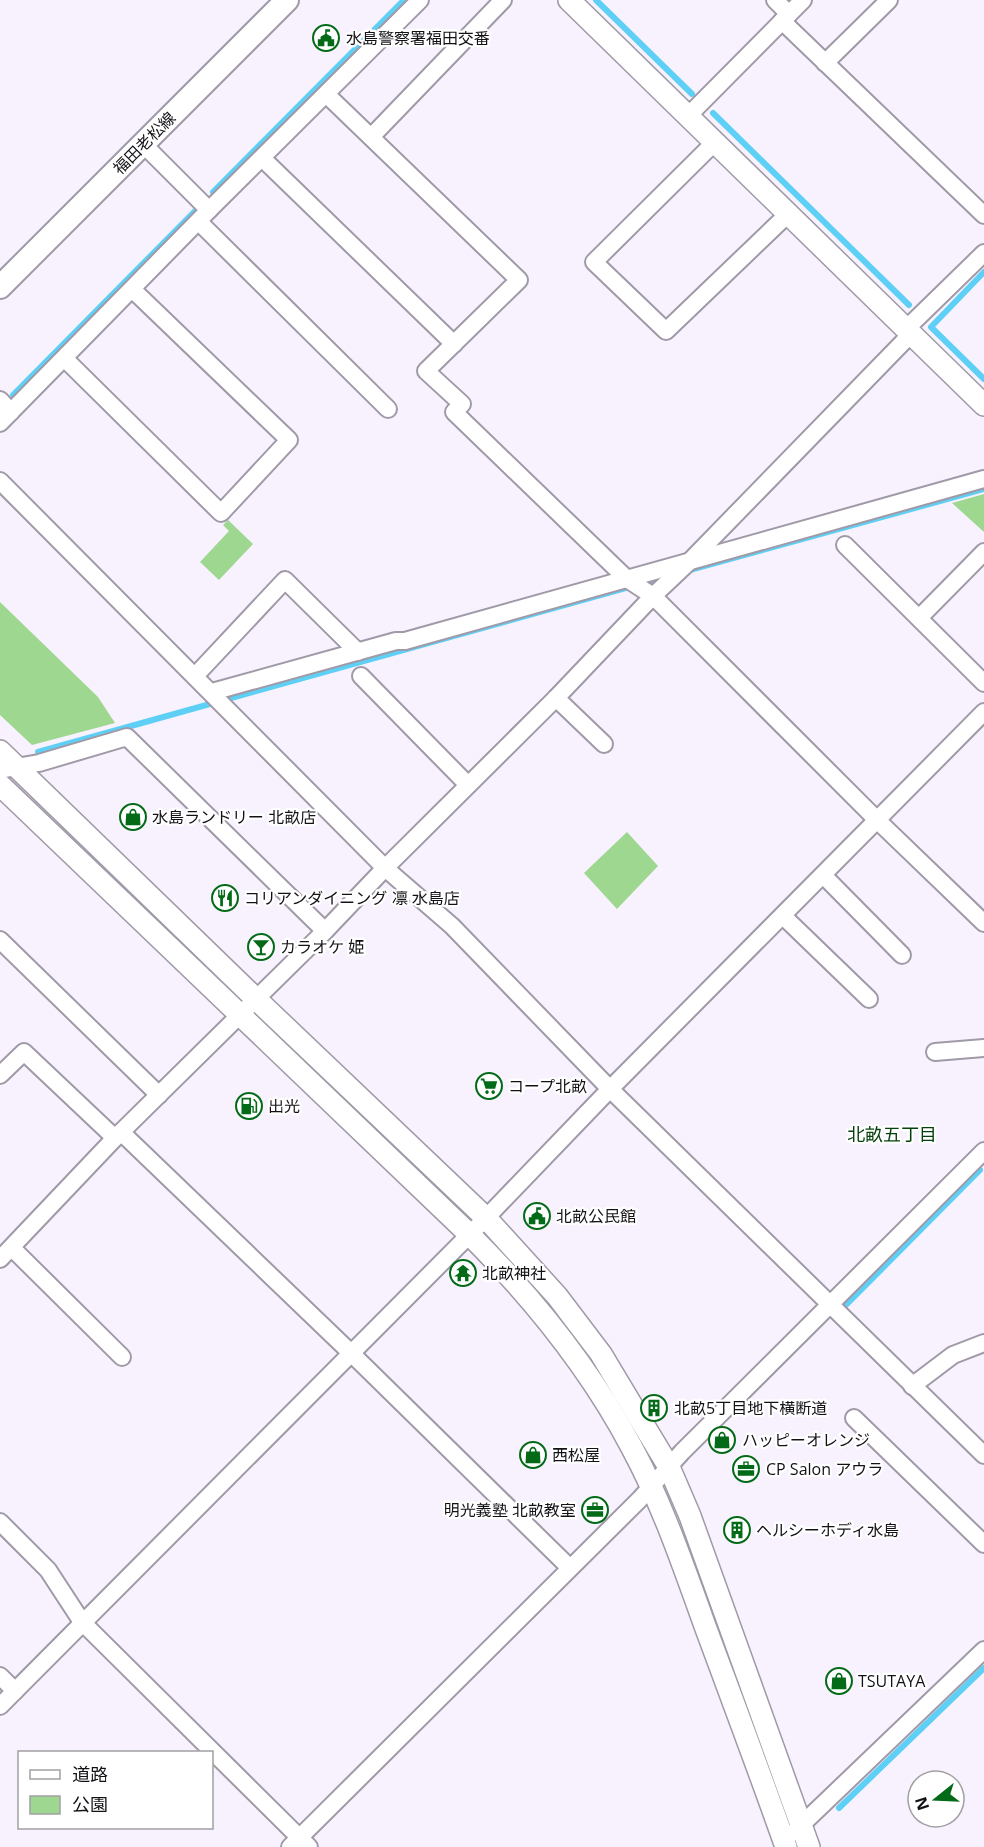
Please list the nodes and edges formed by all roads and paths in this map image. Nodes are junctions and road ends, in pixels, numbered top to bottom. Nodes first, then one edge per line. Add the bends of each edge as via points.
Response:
1 (287, 0) edge
2 (420, 0) edge
3 (503, 0) edge
4 (569, 0) edge
5 (775, 0) edge
6 (803, 0) edge
7 (889, 0) edge
8 (785, 18) junction
9 (825, 63) junction
10 (326, 94) junction
11 (687, 116) junction
12 (371, 137) junction
13 (715, 142) junction
14 (143, 144) junction
15 (262, 158) junction
16 (788, 214) junction
17 (984, 215) edge
18 (204, 216) junction
19 (984, 252) edge
20 (0, 287) edge
21 (132, 289) junction
22 (909, 332) junction
23 (454, 344) junction
24 (64, 358) junction
25 (984, 405) edge
26 (388, 409) dead end
27 (4, 412) edge
28 (984, 478) edge
29 (0, 481) edge
30 (845, 545) dead end
31 (984, 552) edge
32 (687, 564) junction
33 (638, 586) junction
34 (920, 618) junction
35 (358, 652) junction
36 (195, 676) junction
37 (361, 676) dead end
38 (984, 683) edge
39 (218, 698) junction
40 (556, 698) junction
41 (984, 712) edge
42 (604, 744) dead end
43 (0, 751) edge
44 (8, 769) edge
45 (0, 785) edge
46 (468, 785) junction
47 (877, 820) junction
48 (385, 868) junction
49 (823, 875) junction
50 (783, 916) junction
51 (984, 923) edge
52 (325, 931) junction
53 (0, 940) edge
54 (902, 955) dead end
55 (256, 999) junction
56 (869, 999) dead end
57 (239, 1015) junction
58 (984, 1048) edge
59 (935, 1052) dead end
60 (0, 1075) edge
61 (610, 1089) junction
62 (159, 1095) junction
63 (118, 1135) junction
64 (982, 1155) edge
65 (486, 1218) junction
66 (469, 1234) junction
67 (6, 1253) edge
68 (829, 1306) junction
69 (984, 1343) edge
70 (351, 1353) junction
71 (122, 1357) dead end
72 (912, 1386) junction
73 (854, 1418) dead end
74 (984, 1455) edge
75 (669, 1467) junction
76 (652, 1486) junction
77 (0, 1522) edge
78 (984, 1544) edge
79 (570, 1568) junction
80 (82, 1622) junction
81 (984, 1650) edge
82 (0, 1676) edge
83 (15, 1690) junction
84 (0, 1706) edge
85 (209, 1751) edge
86 (213, 1755) edge
87 (801, 1825) junction
88 (300, 1844) edge
89 (785, 1844) edge
90 (809, 1847) edge

1 - 14 main road, 福田老松線
2 - 10 street
3 - 12 street
4 - 11 street
5 - 8 street
6 - 8 street
7 - 9 street
8 - 9 street
8 - 11 street
9 - 17 street
10 - 12 street
10 - 15 street
11 - 13 street
12 - 23 street via 519,280
13 - 16 street
13 - 16 street via 594,262 666,331
14 - 18 street
14 - 20 main road, 福田老松線
15 - 18 street
15 - 23 street
16 - 22 street
18 - 21 street
18 - 26 street
19 - 22 street
21 - 24 street
21 - 24 street via 290,440 221,513
22 - 25 street
22 - 32 street
23 - 33 street via 426,371 462,404 454,412
24 - 27 street
28 - 32 street
29 - 36 street
30 - 34 street
31 - 34 street
32 - 33 street
32 - 33 street via 671,579
33 - 35 street
33 - 40 street
33 - 47 street
34 - 38 street
35 - 36 street via 285,580
35 - 39 street
36 - 39 street
37 - 46 street
39 - 48 street
40 - 42 street
40 - 46 street
41 - 47 street
43 - 44 street
44 - 52 street via 127,737
44 - 55 street
45 - 57 street
46 - 48 street
47 - 49 street
47 - 51 street
48 - 52 street
48 - 61 street via 452,926
49 - 50 street
49 - 54 street
50 - 56 street
50 - 61 street
52 - 55 street
53 - 62 street
55 - 57 street
55 - 65 street
57 - 62 street
57 - 66 street
58 - 59 street
60 - 63 street via 24,1052
61 - 65 street
61 - 68 street
62 - 63 street
63 - 67 street
63 - 70 street
64 - 68 street
65 - 66 street
65 - 75 street via 556,1296 601,1354
66 - 70 street
66 - 76 street via 506,1271 593,1382
67 - 71 street
68 - 72 street
68 - 75 street
69 - 72 street via 953,1355
70 - 79 street
70 - 80 street
72 - 74 street
73 - 78 street
75 - 76 street
75 - 87 street
76 - 79 street
76 - 89 street
77 - 80 street via 48,1570
79 - 88 street
80 - 83 street
80 - 85 street
81 - 87 street
82 - 83 street
83 - 84 street
86 - 88 street
87 - 89 street
87 - 90 street

